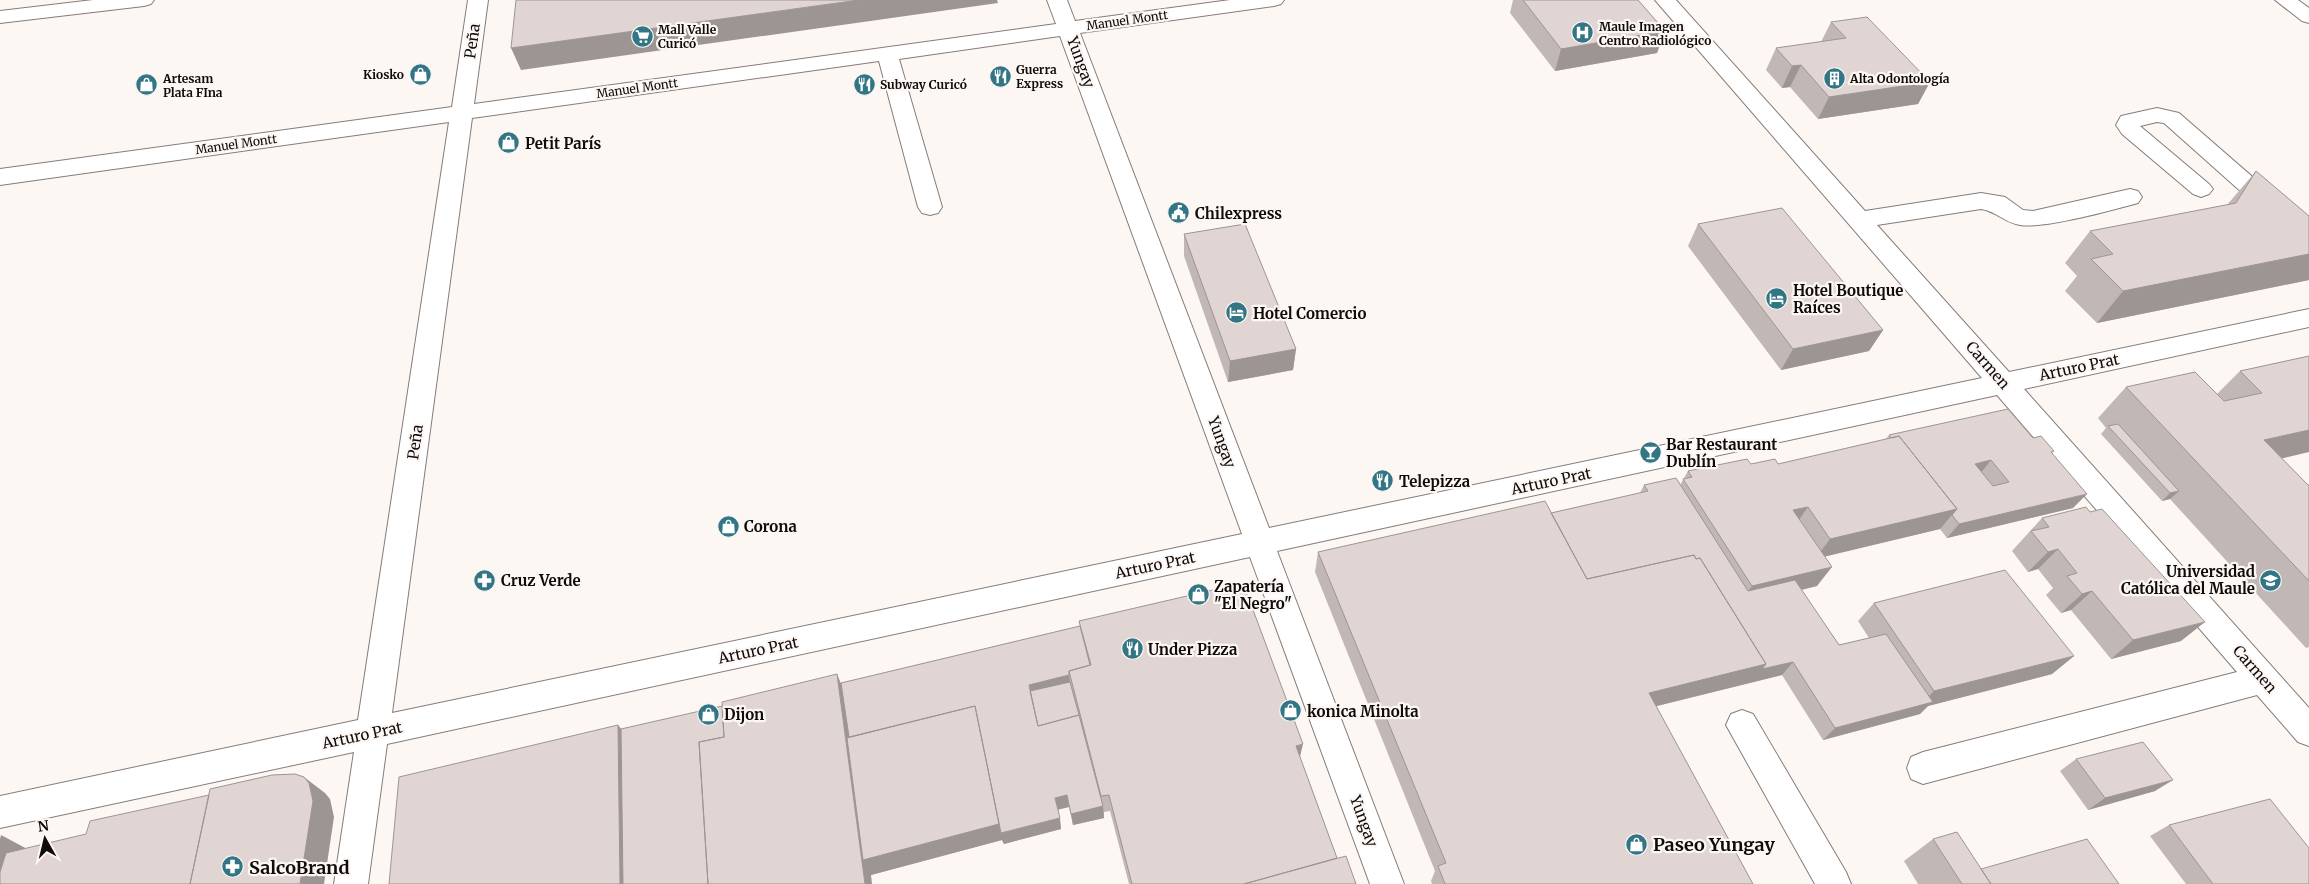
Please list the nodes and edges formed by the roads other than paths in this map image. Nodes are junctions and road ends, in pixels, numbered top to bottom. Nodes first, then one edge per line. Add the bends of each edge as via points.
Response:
1 (144, 0) edge
2 (478, 0) edge
3 (1057, 0) edge
4 (1274, 0) edge
5 (1665, 0) edge
6 (2285, 0) edge
7 (0, 17) edge
8 (2309, 17) edge
9 (1069, 28) junction
10 (887, 54) junction
11 (462, 113) junction
12 (0, 177) edge
13 (2201, 190) dead end
14 (2130, 197) dead end
15 (930, 207) dead end
16 (1860, 220) junction
17 (2309, 249) edge
18 (2309, 318) edge
19 (2004, 384) junction
20 (1260, 543) junction
21 (2264, 679) junction
22 (2305, 721) edge
23 (1742, 725) dead end
24 (373, 732) junction
25 (1923, 768) dead end
26 (0, 812) edge
27 (351, 884) edge
28 (1387, 884) edge
29 (1834, 884) edge

1 - 7 street
2 - 11 street, Peña
3 - 9 street, Yungay
4 - 9 street, Manuel Montt
5 - 16 street, Carmen
6 - 8 street
9 - 10 street, Manuel Montt
9 - 20 street, Yungay
10 - 11 street, Manuel Montt
10 - 15 street
11 - 12 street, Manuel Montt
11 - 24 street, Peña
13 - 17 street via 2130,129 2129,121 2157,115 2171,118 2300,231 2308,241
14 - 16 street via 2033,219 2017,217 1997,203 1981,201
16 - 19 street, Carmen
18 - 19 street, Arturo Prat
19 - 20 street, Arturo Prat
19 - 21 street, Carmen
20 - 24 street, Arturo Prat
20 - 28 street, Yungay
21 - 22 street, Carmen
21 - 25 street
23 - 29 street
24 - 26 street, Arturo Prat
24 - 27 street, Peña

